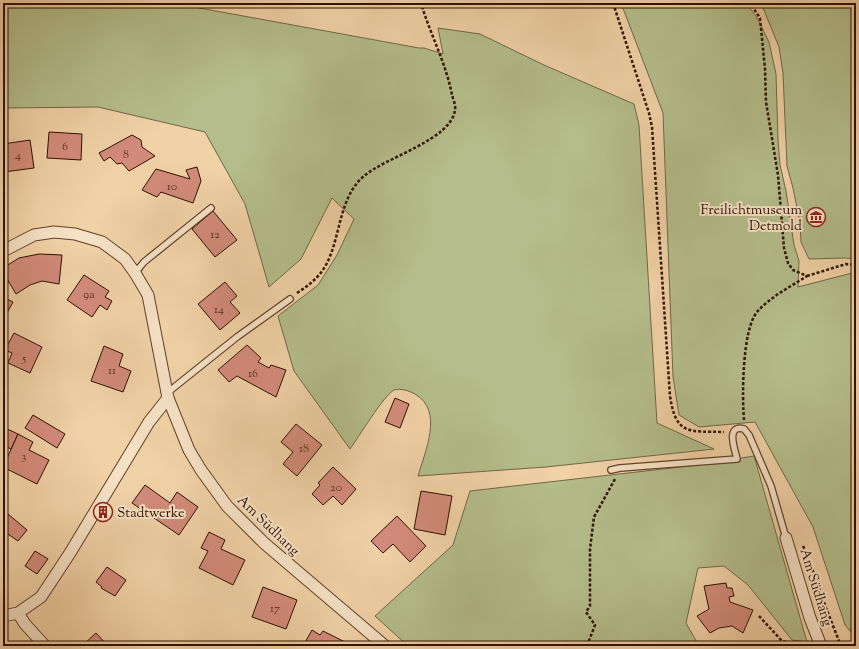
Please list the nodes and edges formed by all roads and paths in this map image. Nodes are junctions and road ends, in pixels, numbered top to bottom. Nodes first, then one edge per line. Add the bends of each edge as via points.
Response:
1 (420, 3) edge
2 (613, 3) edge
3 (750, 3) edge
4 (211, 208) dead end
5 (3, 251) edge
6 (856, 265) edge
7 (135, 273) junction
8 (807, 276) junction
9 (290, 299) joint
10 (167, 395) junction
11 (744, 429) junction
12 (732, 434) junction
13 (620, 468) junction
14 (611, 470) dead end
15 (786, 538) junction
16 (18, 613) junction
17 (3, 616) edge
18 (759, 616) dead end
19 (820, 645) edge
20 (45, 646) edge
21 (385, 646) edge
22 (587, 646) edge
23 (841, 646) edge

1 - 9 path via 450,84 455,108 452,119 435,137 379,165 364,176 351,192 326,265 314,281
2 - 12 path via 652,126 672,409 677,421 688,430
3 - 8 path via 760,18 766,102 778,175 784,248 793,270
4 - 7 lane via 144,262
5 - 7 street, Am Südhang via 34,235 54,232 75,234 102,242 125,259
6 - 8 path via 846,264
7 - 10 street, Am Südhang via 148,295
8 - 11 path via 764,304 752,321 744,362
9 - 10 lane via 237,337
10 - 16 street via 41,597
10 - 21 street, Am Südhang via 189,450 227,506 264,543
11 - 12 lane via 737,428
11 - 15 lane via 771,486
12 - 13 lane via 737,459
13 - 14 lane
13 - 22 path via 594,517 590,549 590,606 586,612 595,625
15 - 19 street, Am Südhang
15 - 23 path via 791,536 799,539 807,554
16 - 17 street
16 - 20 street
18 - 19 path via 782,641

